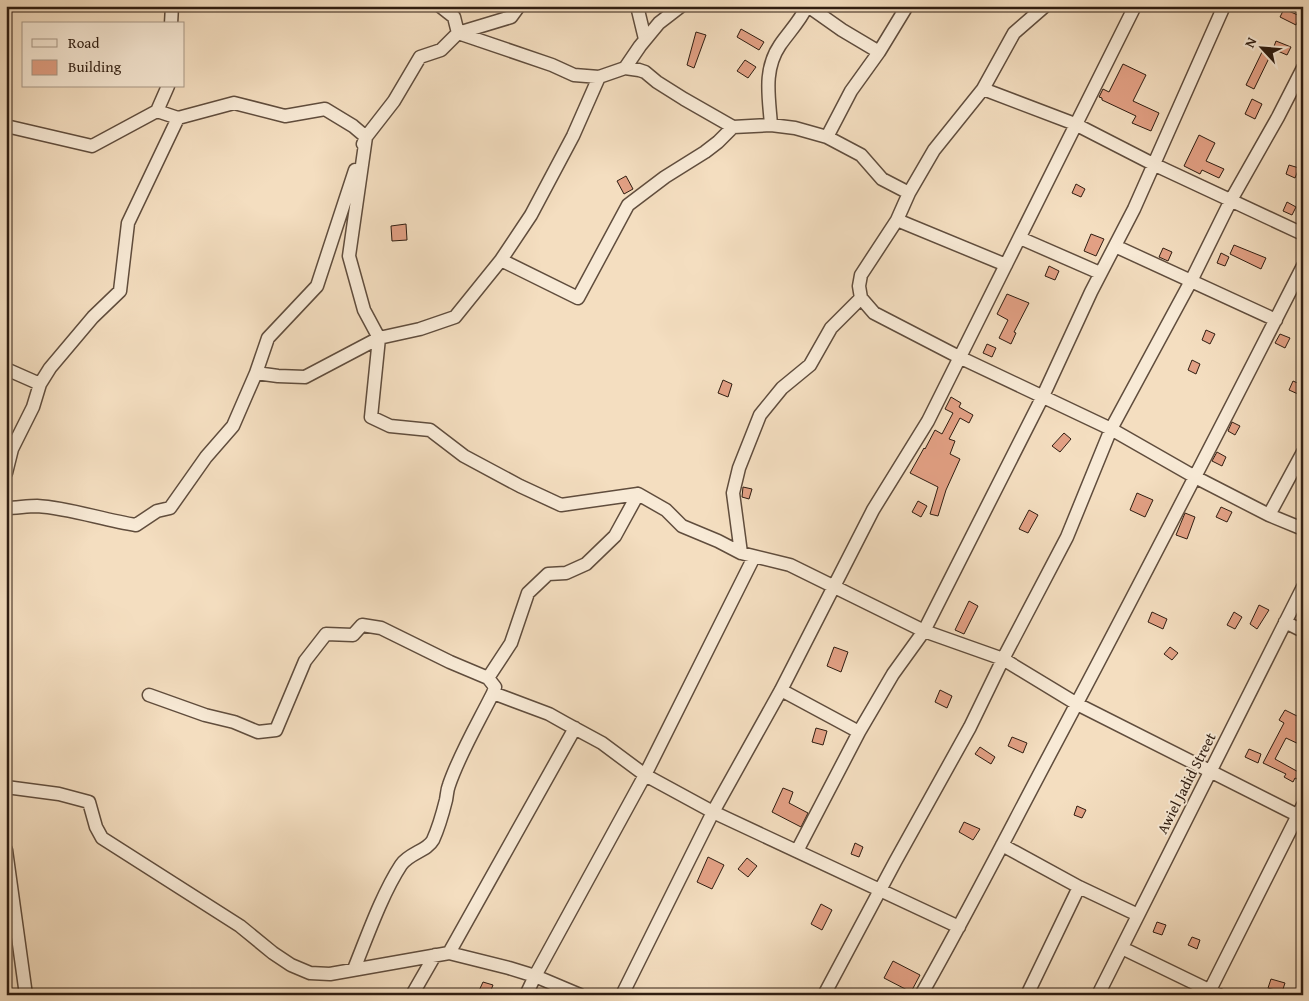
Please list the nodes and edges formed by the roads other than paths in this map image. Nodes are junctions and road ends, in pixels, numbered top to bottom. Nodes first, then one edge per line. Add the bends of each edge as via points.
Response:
1 (172, 6) edge
2 (440, 6) edge
3 (519, 6) edge
4 (637, 6) edge
5 (681, 6) edge
6 (808, 6) edge
7 (907, 6) edge
8 (1045, 6) edge
9 (1135, 6) edge
10 (1224, 6) edge
11 (171, 22) edge
12 (458, 33) junction
13 (645, 39) junction
14 (879, 52) junction
15 (625, 68) junction
16 (1303, 68) edge
17 (599, 77) junction
18 (167, 88) edge
19 (983, 89) junction
20 (157, 112) junction
21 (178, 118) junction
22 (1075, 124) junction
23 (771, 125) junction
24 (6, 126) edge
25 (733, 127) junction
26 (827, 136) junction
27 (366, 137) junction
28 (1153, 164) junction
29 (909, 193) junction
30 (1231, 200) junction
31 (897, 220) junction
32 (1303, 234) edge
33 (1020, 238) junction
34 (1115, 246) junction
35 (501, 260) junction
36 (1006, 265) junction
37 (1303, 266) edge
38 (1100, 273) junction
39 (1192, 280) junction
40 (861, 298) junction
41 (1276, 320) junction
42 (379, 338) junction
43 (960, 357) junction
44 (6, 369) edge
45 (256, 373) junction
46 (40, 384) junction
47 (1043, 396) junction
48 (1111, 429) junction
49 (1303, 452) edge
50 (6, 473) edge
51 (1196, 477) junction
52 (638, 494) junction
53 (6, 508) edge
54 (1269, 514) junction
55 (1303, 529) edge
56 (741, 553) junction
57 (754, 557) junction
58 (834, 587) junction
59 (1303, 587) edge
60 (1286, 622) junction
61 (924, 631) junction
62 (1303, 631) edge
63 (1003, 659) junction
64 (488, 678) junction
65 (781, 690) junction
66 (493, 692) junction
67 (149, 695) dead end
68 (1076, 704) junction
69 (575, 728) junction
70 (859, 732) junction
71 (1211, 772) junction
72 (645, 775) junction
73 (6, 787) edge
74 (713, 812) junction
75 (1301, 813) edge
76 (1002, 845) junction
77 (6, 850) edge
78 (797, 851) junction
79 (1079, 887) junction
80 (880, 890) junction
81 (1138, 915) junction
82 (959, 927) junction
83 (1122, 948) junction
84 (449, 953) junction
85 (435, 955) junction
86 (354, 969) junction
87 (535, 976) junction
88 (1215, 992) edge
89 (26, 995) edge
90 (412, 995) edge
91 (526, 995) edge
92 (580, 995) edge
93 (622, 995) edge
94 (824, 995) edge
95 (921, 995) edge
96 (1027, 995) edge
97 (1098, 995) edge

1 - 11 street
2 - 12 street via 454,17
3 - 12 street via 511,17
4 - 13 street
5 - 13 street via 659,22
6 - 14 street
6 - 23 street via 779,46 769,69
7 - 14 street
8 - 19 street via 1014,33
9 - 22 street
10 - 28 street
12 - 17 street via 574,75
12 - 27 street via 441,50 420,57 394,101
13 - 15 street
14 - 26 street via 851,91
15 - 17 street
15 - 25 street via 645,72
16 - 30 street
17 - 35 street via 573,136 531,215
18 - 20 street
19 - 22 street
19 - 29 street via 934,150
20 - 21 street
20 - 24 street via 92,146
21 - 27 street via 234,103 285,116 325,109
21 - 46 street via 128,223 120,291 93,317
22 - 28 street
22 - 33 street
23 - 25 street
23 - 26 street
25 - 35 street via 705,152 628,205 578,298
26 - 29 street via 860,155 882,179
27 - 42 street via 349,256 364,310
27 - 45 street via 317,286 268,338
28 - 30 street
28 - 34 street
29 - 31 street
30 - 32 street
30 - 39 street
31 - 36 street
31 - 40 street via 861,275
33 - 36 street
33 - 38 street
34 - 38 street
34 - 39 street
35 - 42 street via 455,317
36 - 43 street
37 - 41 street
38 - 47 street
39 - 41 street
39 - 48 street
40 - 43 street via 874,313
40 - 56 street via 831,328 810,365 782,388 760,415 739,468 733,493
41 - 51 street
42 - 45 street via 305,377
42 - 52 street via 371,417 390,426 430,430 464,456 561,504
43 - 47 street
43 - 58 street via 928,421 873,510
44 - 46 street
45 - 53 street via 233,426 206,457 170,508 158,511 136,525 37,506
46 - 50 street via 33,407 12,449
47 - 48 street
47 - 61 street
48 - 51 street
48 - 63 street via 1067,537
49 - 54 street
51 - 54 street
51 - 68 street
52 - 56 street via 666,510 682,526
52 - 64 street via 615,536 586,564 566,574 548,574 528,593 511,643
54 - 55 street
56 - 57 street
57 - 58 street via 790,565
57 - 72 street
58 - 61 street
58 - 65 street
59 - 60 street, Awiel Jadid Street
60 - 62 street
60 - 71 street, Awiel Jadid Street
61 - 63 street
61 - 70 street via 893,674
63 - 68 street
63 - 80 street via 970,727
64 - 66 street via 495,687
64 - 67 street via 381,628 362,625 353,635 326,634 305,661 276,730 258,732
65 - 70 street
65 - 74 street
66 - 69 street
66 - 86 street via 460,756 432,842 407,857 400,867
68 - 71 street
68 - 76 street
69 - 72 street via 602,743
69 - 84 street
70 - 78 street
71 - 75 street
71 - 81 street, Awiel Jadid Street
72 - 74 street
72 - 87 street
73 - 86 street via 59,794 89,802 102,838 240,926 280,957 310,973 330,974
74 - 78 street
74 - 93 street
75 - 88 street
76 - 79 street
76 - 82 street
77 - 89 street
78 - 80 street
79 - 81 street
79 - 96 street
80 - 82 street
80 - 94 street
81 - 83 street, Awiel Jadid Street
82 - 95 street
83 - 88 street
83 - 97 street, Awiel Jadid Street
84 - 85 street
84 - 87 street
85 - 86 street
85 - 90 street
87 - 91 street
87 - 92 street

